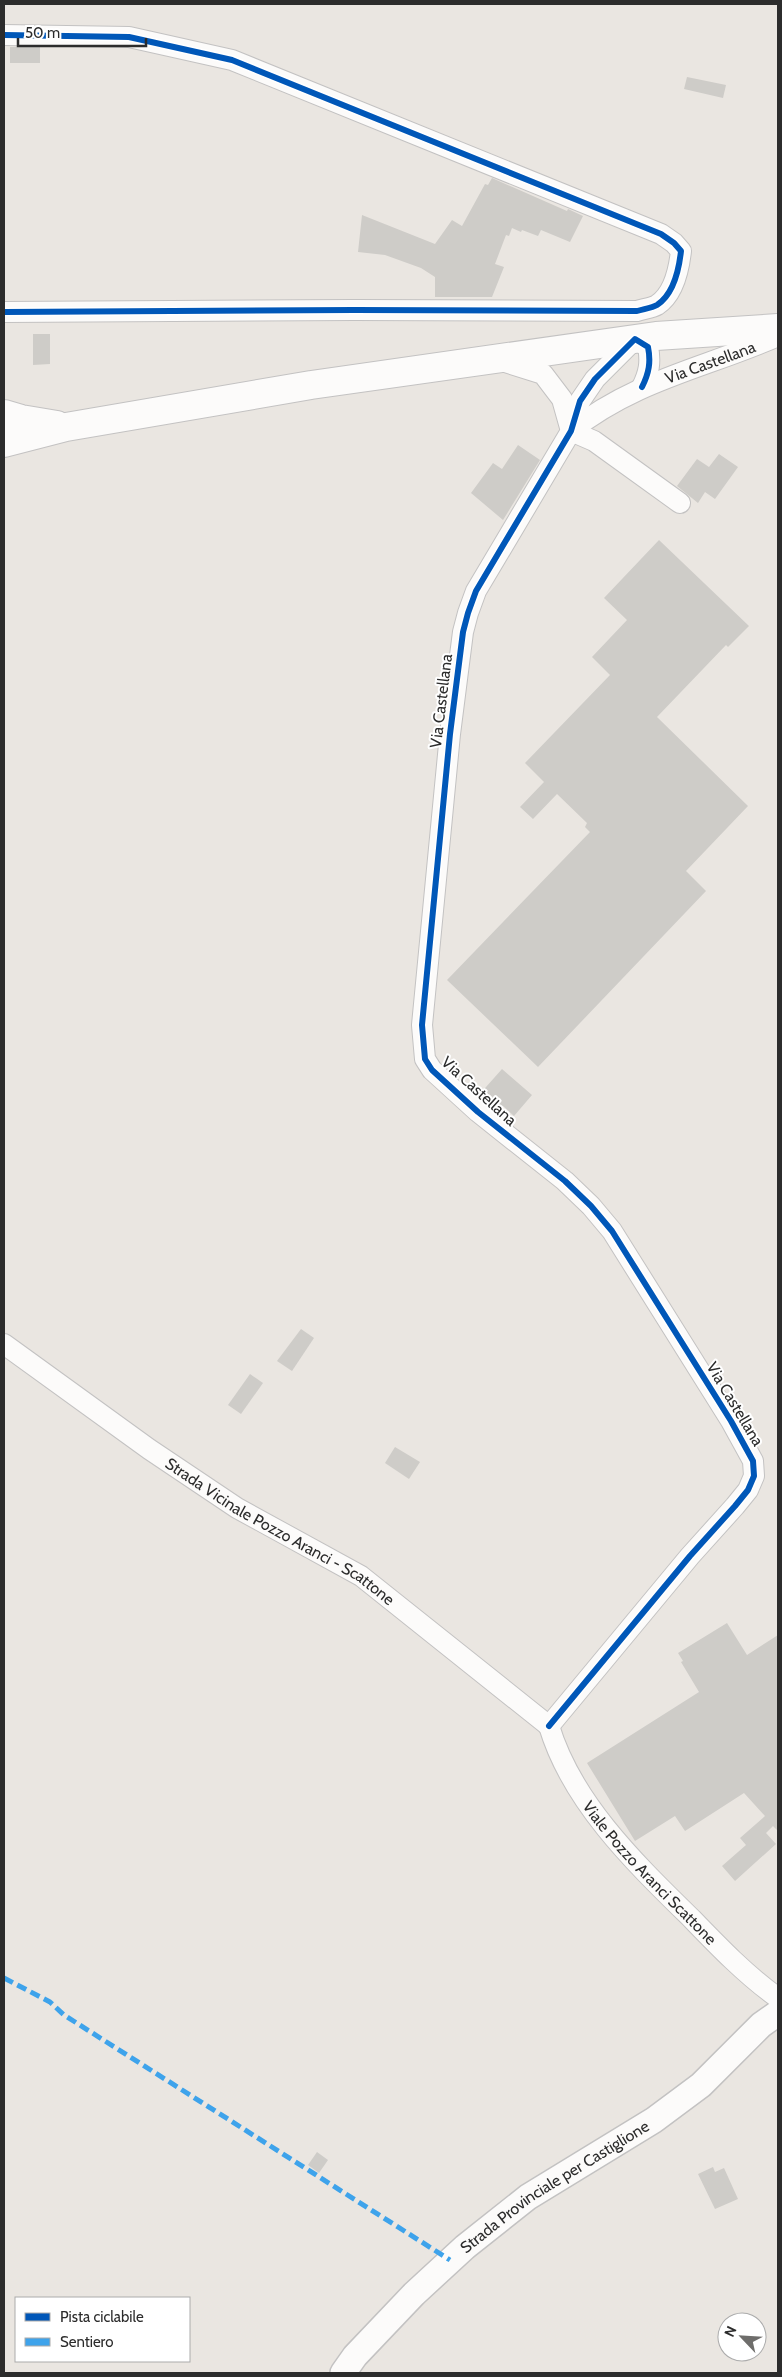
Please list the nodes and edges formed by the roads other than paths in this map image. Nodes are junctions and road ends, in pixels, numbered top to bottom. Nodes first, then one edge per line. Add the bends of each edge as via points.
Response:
1 (4, 35) edge
2 (4, 312) edge
3 (778, 328) edge
4 (778, 336) edge
5 (635, 339) junction
6 (494, 359) junction
7 (642, 387) junction
8 (4, 414) edge
9 (66, 427) junction
10 (571, 432) junction
11 (4, 443) edge
12 (680, 502) dead end
13 (4, 1344) edge
14 (549, 1726) junction
15 (778, 1998) edge
16 (778, 2012) edge
17 (343, 2373) edge

1 - 2 street via 129,37 232,60 661,234 680,251 679,268 669,292 657,305 637,311
3 - 5 main road
4 - 7 street, Via Castellana
5 - 6 main road
5 - 7 street, Via Castellana via 648,347 651,359
5 - 10 street, Via Castellana via 590,386 580,401
6 - 9 main road via 311,385
6 - 10 street via 543,374 562,399
7 - 10 street, Via Castellana via 589,417
8 - 9 main road
9 - 11 main road
10 - 12 street via 594,441
10 - 14 street, Via Castellana via 476,591 463,632 430,926 422,1045 432,1070 478,1112 564,1180 612,1231 731,1421 753,1461 754,1476 735,1506
13 - 14 street, Strada Vicinale Pozzo Aranci - Scattone via 237,1508 361,1576
14 - 15 street, Viale Pozzo Aranci Scattone via 565,1766 599,1820 741,1968
16 - 17 street, Strada Provinciale per Castiglione via 685,2097 646,2125 528,2197 465,2246 414,2294

